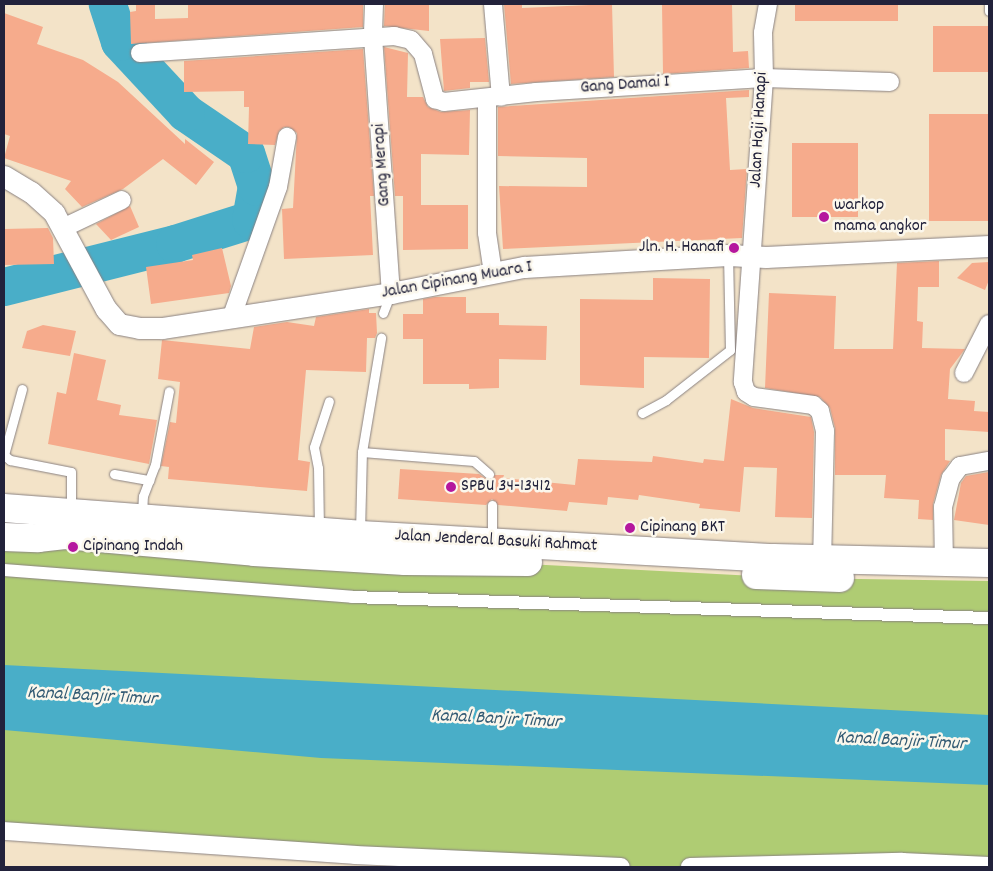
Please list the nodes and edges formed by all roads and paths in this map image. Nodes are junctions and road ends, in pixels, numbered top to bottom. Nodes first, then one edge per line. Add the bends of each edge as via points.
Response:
1 (374, 4) edge
2 (493, 4) edge
3 (768, 4) edge
4 (989, 4) edge
5 (989, 11) edge
6 (373, 37) junction
7 (140, 53) dead end
8 (764, 78) junction
9 (890, 82) dead end
10 (494, 98) junction
11 (287, 137) dead end
12 (4, 176) edge
13 (122, 200) dead end
14 (66, 232) junction
15 (989, 246) edge
16 (728, 255) junction
17 (752, 257) junction
18 (493, 273) junction
19 (391, 293) junction
20 (383, 314) dead end
21 (232, 316) junction
22 (989, 324) edge
23 (381, 338) dead end
24 (964, 373) dead end
25 (22, 389) dead end
26 (169, 391) dead end
27 (329, 401) dead end
28 (642, 413) dead end
29 (362, 452) junction
30 (989, 461) edge
31 (114, 474) dead end
32 (489, 474) dead end
33 (149, 480) junction
34 (492, 505) dead end
35 (4, 508) edge
36 (71, 512) junction
37 (142, 519) junction
38 (319, 530) junction
39 (360, 535) junction
40 (4, 537) edge
41 (492, 542) junction
42 (822, 559) junction
43 (989, 563) edge
44 (944, 564) junction
45 (4, 570) edge
46 (989, 581) edge
47 (989, 618) edge
48 (4, 830) edge
49 (989, 866) edge
50 (621, 867) edge
51 (690, 867) edge
52 (704, 867) edge

1 - 6 street, Gang Merapi
2 - 10 street
3 - 8 street, Jalan Haji Hanapi via 763,33
4 - 5 lane
6 - 7 street
6 - 10 street, Gang Damai I via 394,36 411,40 423,54 435,100
6 - 19 street, Gang Merapi
8 - 9 street, Gang Damai I
8 - 10 street, Gang Damai I
8 - 17 street, Jalan Haji Hanapi
10 - 18 street via 487,233
11 - 21 street via 278,187
12 - 14 street, Jalan Cipinang Muara I via 44,202
13 - 14 street
14 - 21 street, Jalan Cipinang Muara I via 106,309 119,324 162,328
15 - 17 street, Jalan Cipinang Muara I
16 - 17 street, Jalan Cipinang Muara I
16 - 18 street, Jalan Cipinang Muara I via 524,267
16 - 28 lane via 730,350 666,400
17 - 42 street, Jalan Haji Hanapi via 743,382 746,392 754,397 813,405 820,411 826,431
18 - 19 street, Jalan Cipinang Muara I
19 - 20 lane
19 - 21 street, Jalan Cipinang Muara I
22 - 24 street
23 - 29 lane
25 - 36 lane via 4,455 10,460 71,472
26 - 33 lane
27 - 38 lane via 314,442
29 - 32 lane via 474,461
29 - 39 lane
30 - 44 street via 960,466 949,483 942,523
31 - 33 lane
33 - 37 lane via 143,496
34 - 41 lane
35 - 36 main road, Jalan Jenderal Basuki Rahmat
36 - 37 main road, Jalan Jenderal Basuki Rahmat
37 - 38 main road, Jalan Jenderal Basuki Rahmat
38 - 39 main road, Jalan Jenderal Basuki Rahmat
39 - 41 main road, Jalan Jenderal Basuki Rahmat
40 - 46 main road, Jalan Jenderal Basuki Rahmat via 65,535 254,552 405,561 562,563 795,578
41 - 42 main road, Jalan Jenderal Basuki Rahmat
42 - 44 main road, Jalan Jenderal Basuki Rahmat
43 - 44 main road, Jalan Jenderal Basuki Rahmat
45 - 47 street via 352,597
48 - 50 street via 355,855
49 - 52 street via 902,862
51 - 52 street

